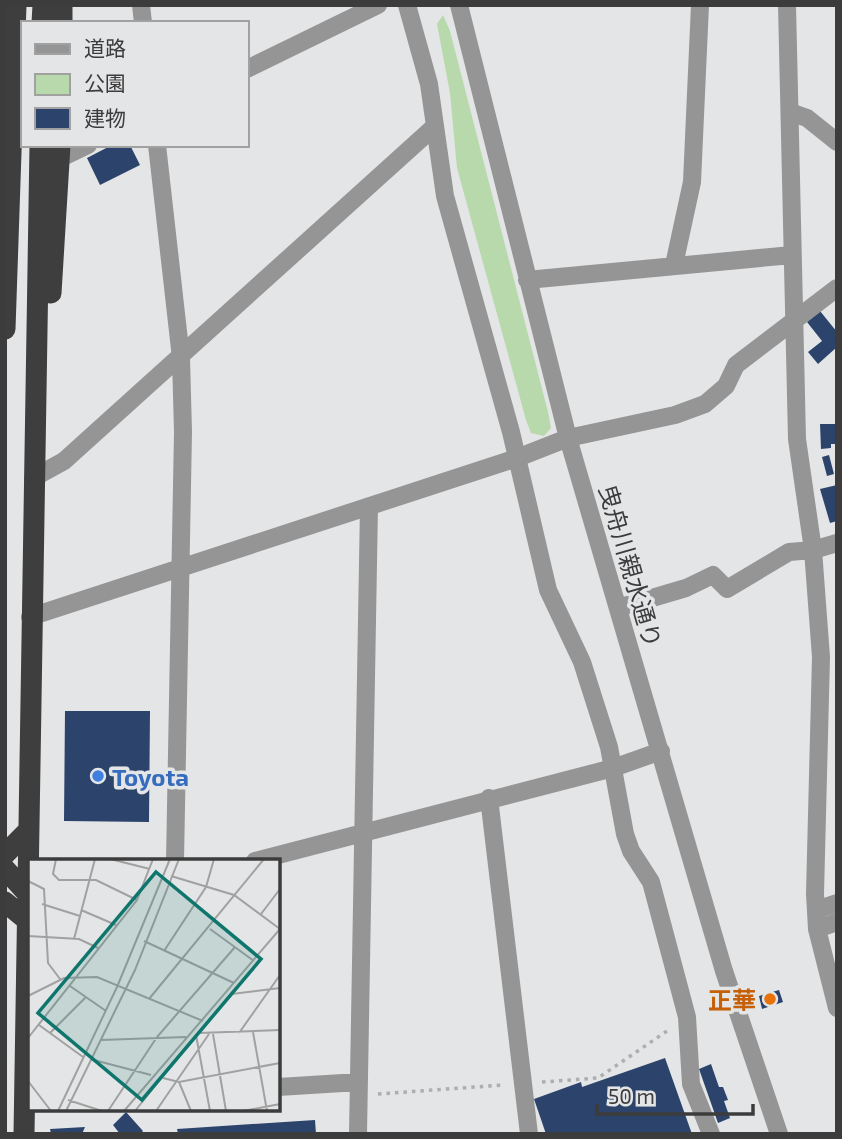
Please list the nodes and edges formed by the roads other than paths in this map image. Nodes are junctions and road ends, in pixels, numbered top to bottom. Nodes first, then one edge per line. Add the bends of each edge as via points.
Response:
1 (16, 5) edge
2 (378, 5) edge
3 (407, 5) edge
4 (459, 5) edge
5 (700, 5) edge
6 (787, 5) edge
7 (248, 69) edge
8 (790, 112) junction
9 (434, 127) junction
10 (837, 142) edge
11 (40, 147) edge
12 (80, 147) edge
13 (157, 147) edge
14 (59, 152) edge
15 (792, 255) junction
16 (674, 265) junction
17 (527, 280) junction
18 (837, 288) edge
19 (795, 317) junction
20 (5, 329) edge
21 (181, 358) junction
22 (36, 385) junction
23 (568, 438) junction
24 (517, 458) junction
25 (33, 478) junction
26 (369, 506) junction
27 (837, 543) edge
28 (813, 550) junction
29 (181, 566) junction
30 (618, 608) junction
31 (30, 617) junction
32 (837, 721) edge
33 (818, 727) junction
34 (661, 751) junction
35 (613, 768) junction
36 (489, 798) junction
37 (26, 833) junction
38 (364, 833) junction
39 (5, 855) edge
40 (175, 859) edge
41 (263, 859) edge
42 (5, 869) edge
43 (27, 893) junction
44 (5, 902) edge
45 (837, 903) edge
46 (28, 907) edge
47 (816, 910) junction
48 (28, 920) edge
49 (837, 922) edge
50 (817, 929) junction
51 (837, 1008) edge
52 (28, 1013) edge
53 (359, 1082) junction
54 (280, 1087) edge
55 (27, 1105) edge
56 (24, 1134) edge
57 (358, 1134) edge
58 (529, 1134) edge
59 (711, 1134) edge
60 (779, 1134) edge

1 - 20 highway
2 - 7 street
3 - 9 street via 429,84
4 - 17 street, 曳舟川親水通り
5 - 16 street via 692,182
6 - 8 street
8 - 10 street via 807,118
8 - 15 street
9 - 21 street
9 - 24 street via 445,196
11 - 22 highway
12 - 14 street
13 - 21 street
14 - 22 highway via 51,293
15 - 16 street
15 - 19 street
16 - 17 street
17 - 23 street, 曳舟川親水通り
18 - 19 street
19 - 23 street via 736,365 726,386 705,404 676,415
19 - 28 street via 797,439
21 - 25 street via 55,468
21 - 29 street
22 - 25 highway
23 - 24 street
23 - 30 street, 曳舟川親水通り
24 - 26 street
24 - 35 street via 548,590 582,662
25 - 31 highway
26 - 29 street
26 - 38 street
27 - 28 street
28 - 30 street via 789,552 727,589 713,575 687,588
28 - 33 street via 821,657
29 - 31 street
29 - 40 street
30 - 34 street, 曳舟川親水通り
31 - 37 highway
32 - 33 street
33 - 47 street
34 - 35 street
34 - 60 street, 曳舟川親水通り via 724,971
35 - 36 street
35 - 59 street via 625,834 654,894 687,1017 691,1084
36 - 38 street
36 - 58 street
37 - 39 highway
37 - 43 highway
38 - 41 street
38 - 53 street
42 - 43 highway
43 - 46 highway
44 - 48 highway
45 - 47 street
47 - 50 street
49 - 50 street
50 - 51 street
52 - 55 highway
53 - 54 street
53 - 57 street
55 - 56 highway

